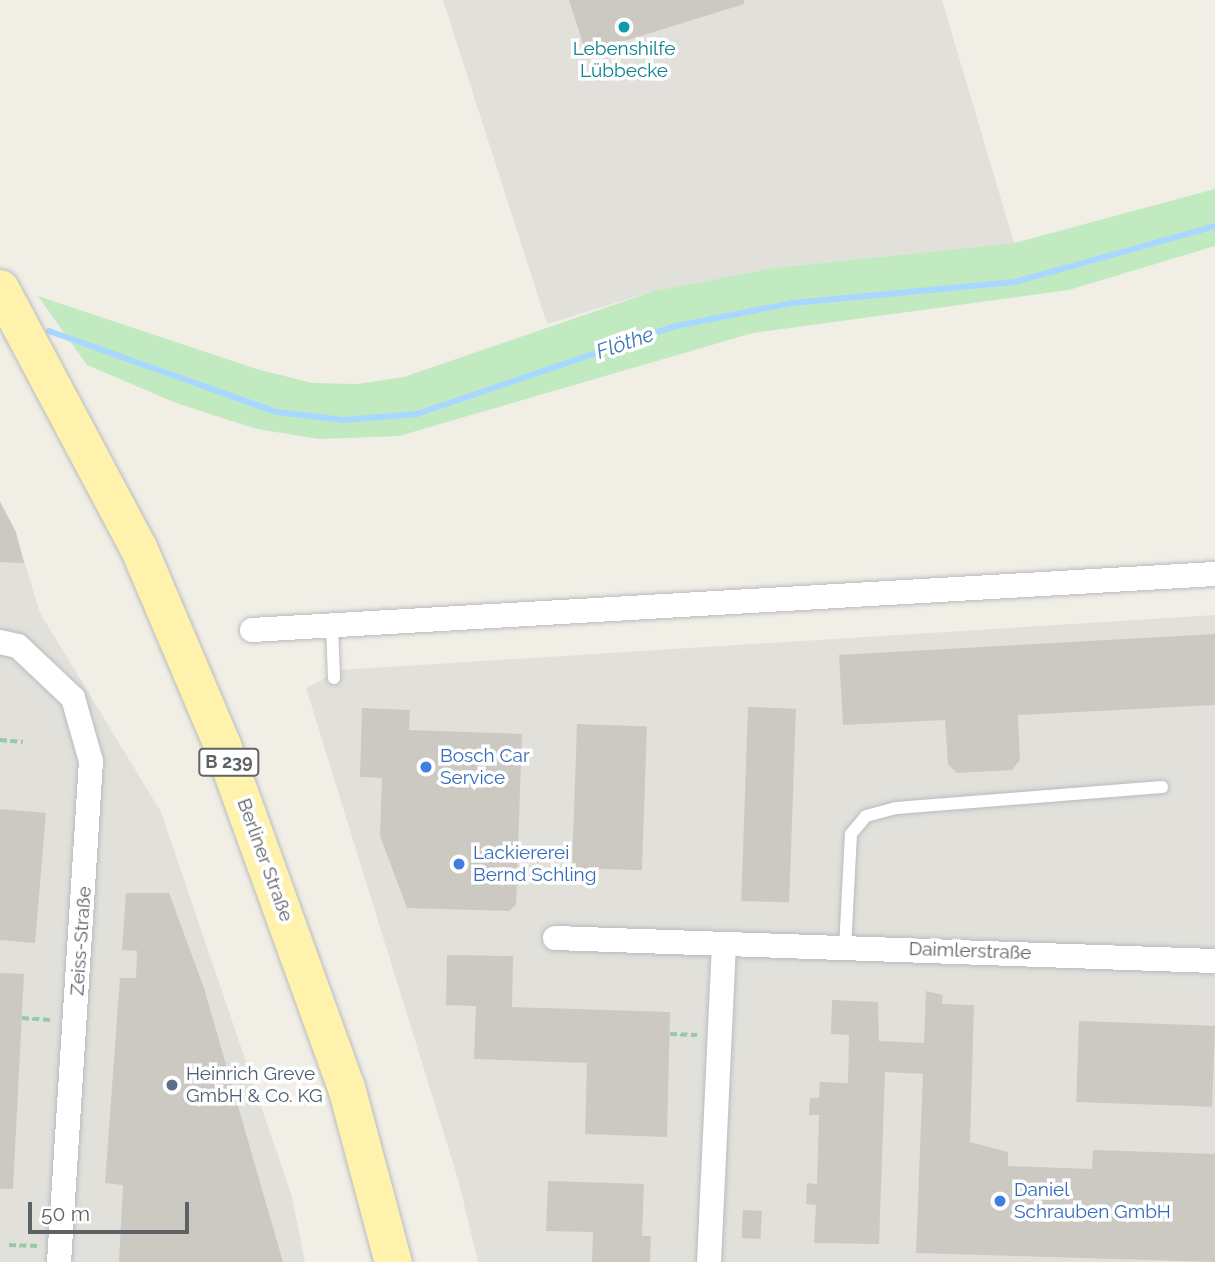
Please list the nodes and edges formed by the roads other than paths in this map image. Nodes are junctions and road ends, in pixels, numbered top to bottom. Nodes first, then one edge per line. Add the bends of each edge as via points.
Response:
1 (0, 288) edge
2 (1215, 574) edge
3 (332, 625) junction
4 (252, 630) dead end
5 (9, 644) edge
6 (334, 678) dead end
7 (1162, 787) dead end
8 (555, 938) dead end
9 (724, 946) junction
10 (845, 948) junction
11 (1215, 961) edge
12 (60, 1255) edge
13 (393, 1262) edge
14 (709, 1262) edge

1 - 13 main road, Berliner Straße / B 239 via 138,547 222,745 346,1087
2 - 3 street
3 - 4 street
3 - 6 lane
5 - 12 street, Zeiss-Straße via 73,698 91,761
7 - 10 lane via 896,808 866,816 851,834
8 - 9 street, Daimlerstraße
9 - 10 street, Daimlerstraße
9 - 14 street
10 - 11 street, Daimlerstraße

